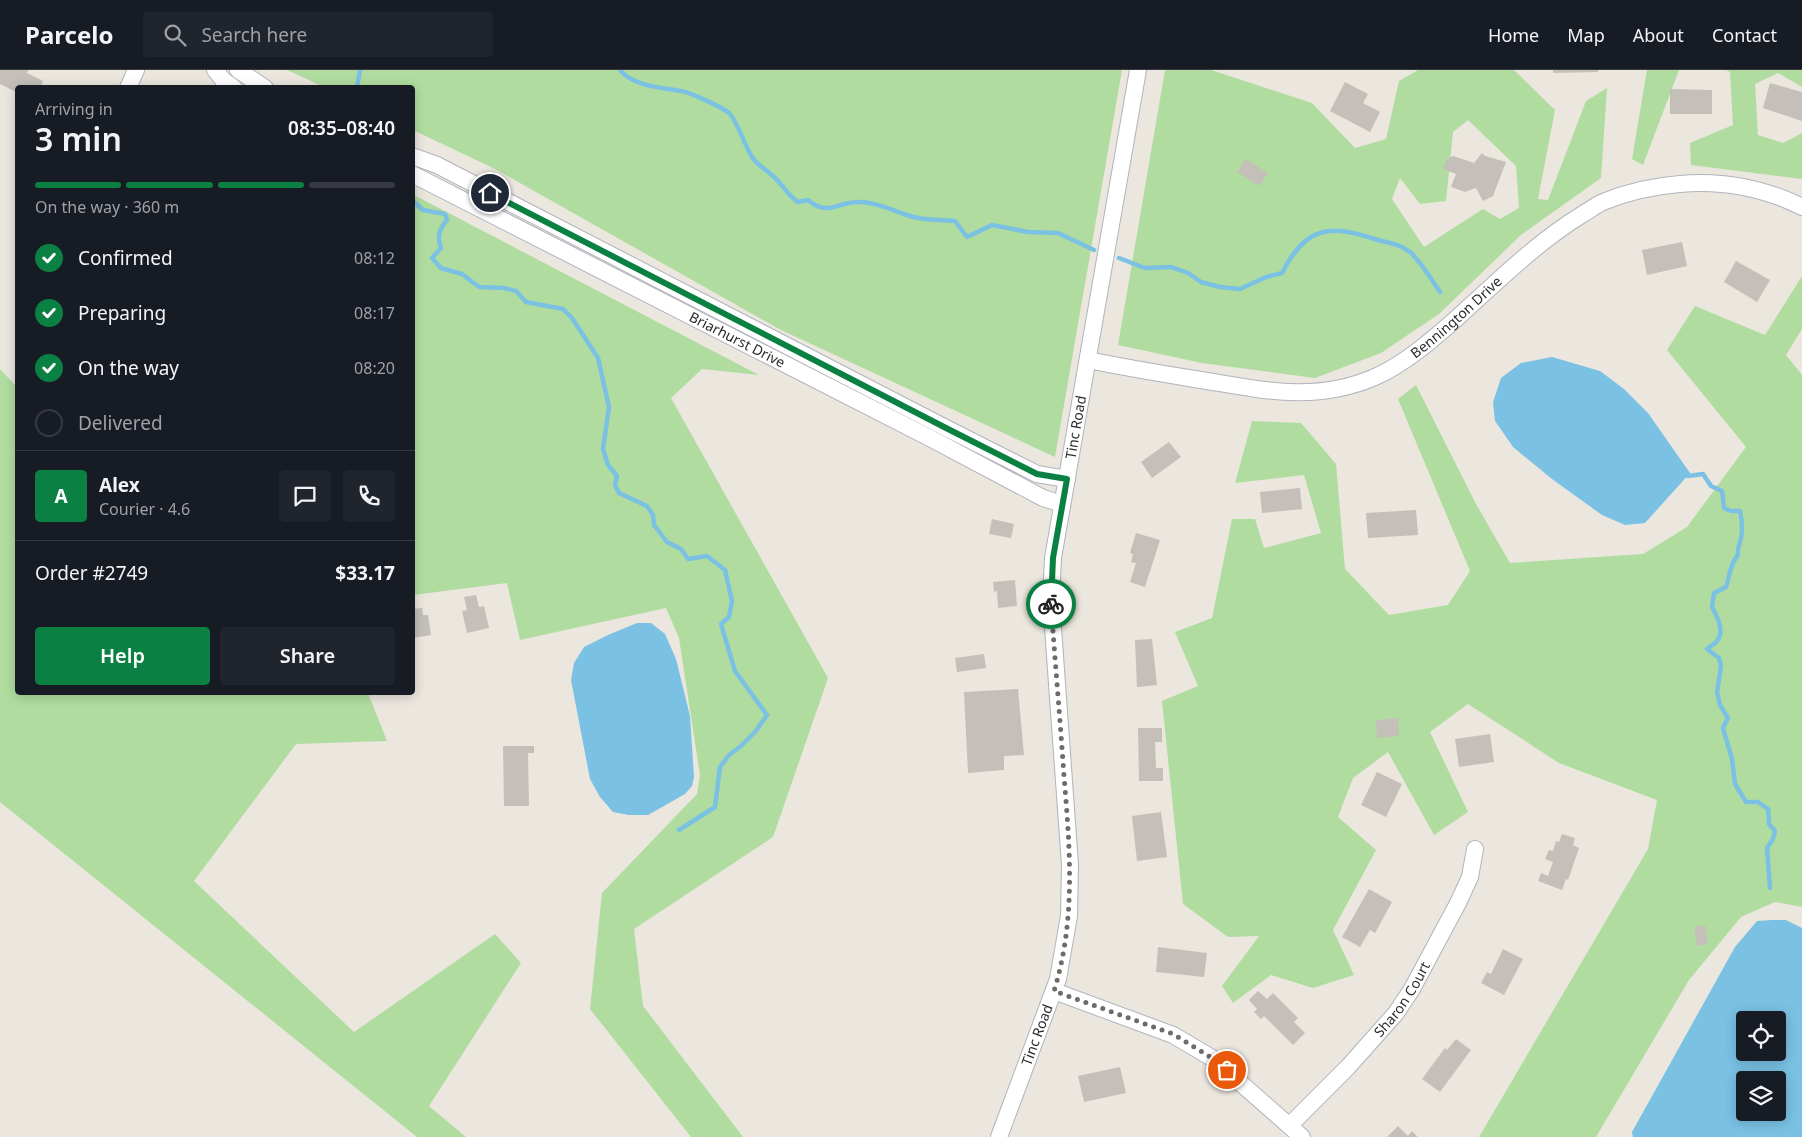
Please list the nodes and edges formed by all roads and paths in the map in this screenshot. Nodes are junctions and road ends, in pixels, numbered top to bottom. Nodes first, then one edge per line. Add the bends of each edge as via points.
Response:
1 (136, 70) edge
2 (215, 70) edge
3 (238, 70) edge
4 (1138, 70) edge
5 (129, 85) edge
6 (230, 85) edge
7 (260, 85) edge
8 (415, 157) edge
9 (415, 176) edge
10 (1802, 206) edge
11 (1089, 360) junction
12 (1067, 479) junction
13 (1062, 504) junction
14 (1475, 849) dead end
15 (1054, 991) junction
16 (1296, 1131) edge
17 (999, 1137) edge

1 - 5 street
2 - 6 street
3 - 7 street
4 - 11 street, Tinc Road
8 - 12 street, Briarhurst Drive via 437,165 1037,474
9 - 13 street, Briarhurst Drive via 1044,498
10 - 11 street, Bennington Drive via 1723,183 1659,186 1603,202 1558,230 1402,362 1375,377 1325,391 1293,394 1260,391
11 - 12 street, Tinc Road
12 - 13 street, Tinc Road
13 - 15 street, Tinc Road via 1053,558 1051,600 1070,883 1067,932
14 - 16 street, Sharon Court via 1470,877 1458,903 1396,1013
15 - 16 street via 1173,1034 1212,1058
15 - 17 street, Tinc Road

